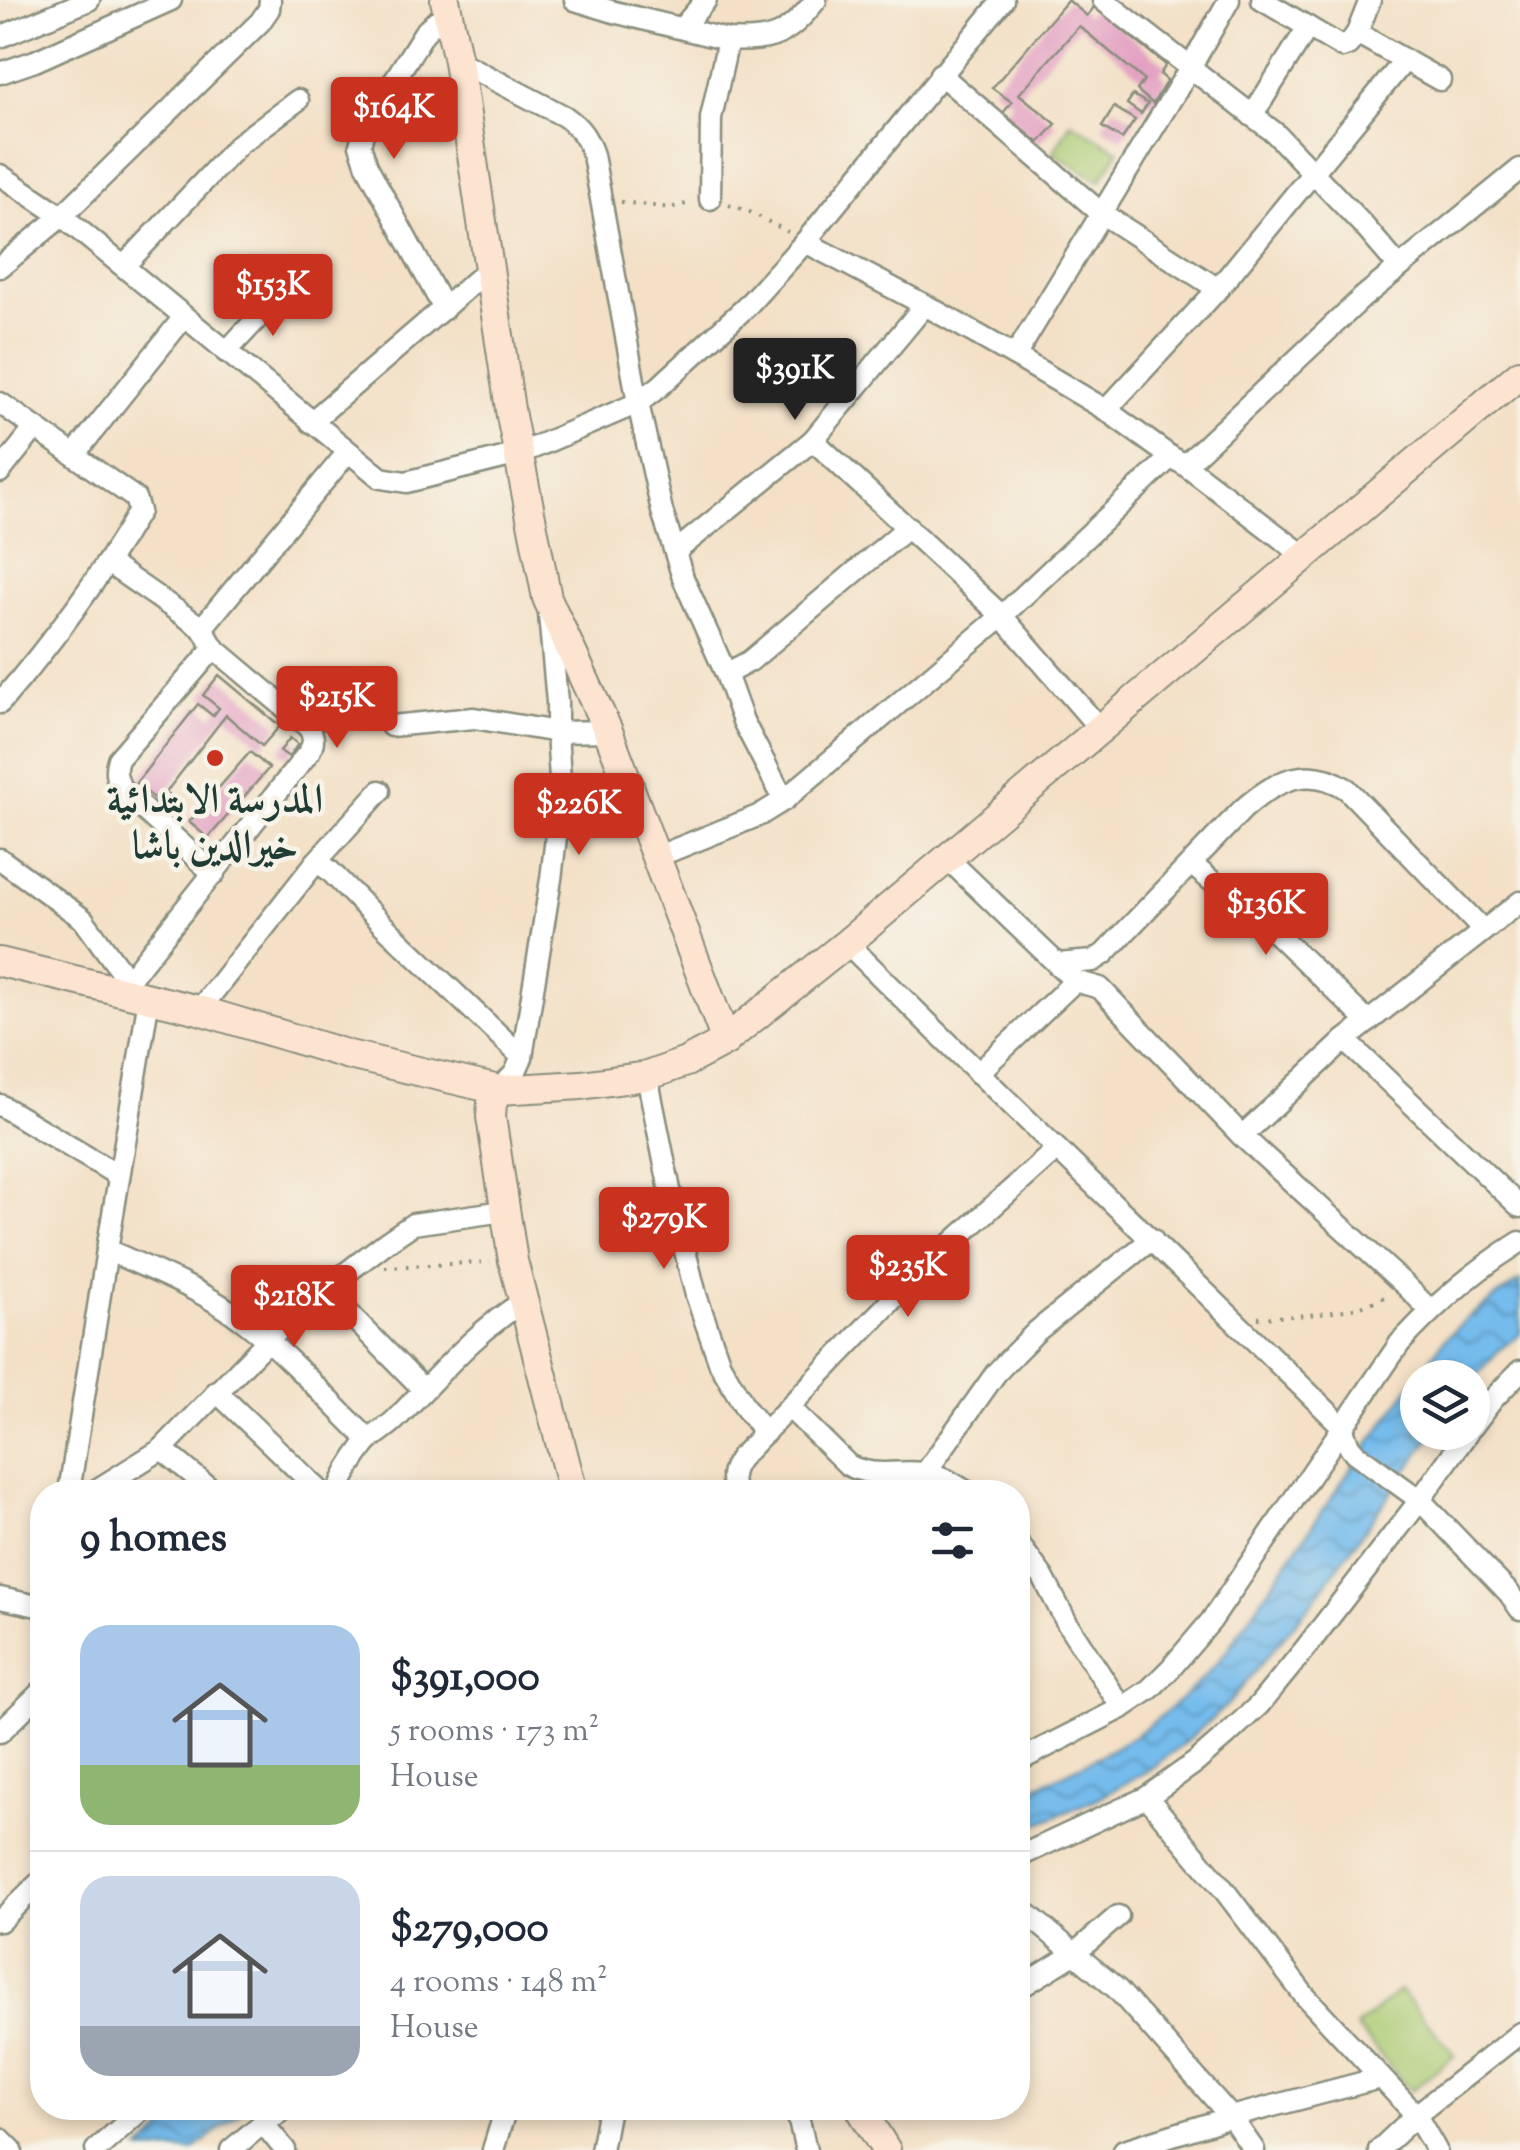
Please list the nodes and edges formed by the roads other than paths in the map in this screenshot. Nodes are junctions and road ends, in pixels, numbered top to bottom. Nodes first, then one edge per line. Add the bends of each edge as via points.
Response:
1 (89, 0) edge
2 (171, 0) edge
3 (270, 0) edge
4 (575, 0) edge
5 (706, 0) edge
6 (816, 0) edge
7 (1003, 0) edge
8 (1103, 0) edge
9 (1228, 0) edge
10 (1262, 0) edge
11 (1370, 0) edge
12 (447, 7) edge
13 (1308, 27) junction
14 (682, 28) junction
15 (1358, 34) junction
16 (0, 37) edge
17 (728, 40) junction
18 (1405, 60) junction
19 (458, 61) junction
20 (1190, 68) junction
21 (1, 71) edge
22 (940, 74) junction
23 (1440, 80) dead end
24 (298, 100) dead end
25 (1252, 116) junction
26 (1520, 169) edge
27 (1312, 174) junction
28 (0, 175) edge
29 (710, 200) dead end
30 (1101, 213) junction
31 (62, 216) junction
32 (805, 242) junction
33 (124, 266) junction
34 (0, 267) edge
35 (1399, 267) junction
36 (490, 268) junction
37 (1218, 289) junction
38 (282, 292) dead end
39 (925, 305) junction
40 (444, 309) junction
41 (184, 317) junction
42 (226, 352) junction
43 (1015, 356) junction
44 (1520, 374) edge
45 (0, 403) edge
46 (638, 403) junction
47 (1106, 410) junction
48 (311, 422) junction
49 (35, 428) junction
50 (814, 440) junction
51 (348, 452) junction
52 (519, 454) junction
53 (74, 455) junction
54 (1178, 461) junction
55 (0, 472) edge
56 (908, 526) junction
57 (676, 552) junction
58 (1303, 555) junction
59 (108, 563) junction
60 (548, 598) junction
61 (1002, 616) junction
62 (202, 628) junction
63 (214, 648) junction
64 (726, 674) junction
65 (0, 703) edge
66 (391, 726) dead end
67 (1100, 729) junction
68 (608, 731) junction
69 (556, 732) junction
70 (380, 791) dead end
71 (784, 800) junction
72 (656, 857) junction
73 (0, 858) edge
74 (948, 859) junction
75 (316, 862) junction
76 (1191, 864) junction
77 (214, 874) junction
78 (1520, 902) edge
79 (1483, 930) junction
80 (847, 943) junction
81 (0, 962) edge
82 (1057, 964) junction
83 (1075, 981) junction
84 (134, 990) junction
85 (199, 1010) junction
86 (1368, 1022) junction
87 (726, 1040) junction
88 (1344, 1040) junction
89 (522, 1057) junction
90 (978, 1074) junction
91 (647, 1076) junction
92 (499, 1090) junction
93 (0, 1105) edge
94 (1242, 1136) junction
95 (1057, 1149) junction
96 (120, 1176) junction
97 (1520, 1207) edge
98 (504, 1211) junction
99 (1152, 1239) junction
100 (1520, 1242) edge
101 (107, 1250) junction
102 (325, 1289) junction
103 (523, 1302) junction
104 (1430, 1310) junction
105 (267, 1341) junction
106 (1520, 1371) edge
107 (423, 1390) junction
108 (216, 1391) junction
109 (1490, 1403) edge
110 (790, 1408) junction
111 (1342, 1426) junction
112 (764, 1433) junction
113 (368, 1440) junction
114 (162, 1449) junction
115 (1456, 1450) edge
116 (926, 1472) junction
117 (71, 1480) edge
118 (112, 1480) edge
119 (199, 1480) edge
120 (309, 1480) edge
121 (343, 1480) edge
122 (569, 1480) edge
123 (731, 1480) edge
124 (914, 1480) edge
125 (947, 1480) edge
126 (1420, 1500) junction
127 (1030, 1561) edge
128 (0, 1598) edge
129 (30, 1604) edge
130 (1520, 1608) edge
131 (30, 1703) edge
132 (1122, 1708) junction
133 (0, 1732) edge
134 (1030, 1755) edge
135 (1147, 1797) junction
136 (1030, 1851) edge
137 (30, 1891) edge
138 (1030, 1916) edge
139 (1118, 1916) dead end
140 (0, 1920) edge
141 (1074, 1954) junction
142 (1030, 1982) edge
143 (1520, 2033) edge
144 (1380, 2078) junction
145 (1416, 2115) junction
146 (1231, 2117) junction
147 (130, 2120) edge
148 (268, 2120) edge
149 (502, 2120) edge
150 (607, 2120) edge
151 (799, 2120) edge
152 (867, 2120) edge
153 (263, 2123) junction
154 (0, 2138) edge
155 (12, 2150) edge
156 (96, 2150) edge
157 (232, 2150) edge
158 (285, 2150) edge
159 (493, 2150) edge
160 (601, 2150) edge
161 (806, 2150) edge
162 (886, 2150) edge
163 (1125, 2150) edge
164 (1254, 2150) edge
165 (1378, 2150) edge
166 (1436, 2150) edge

1 - 16 street
2 - 21 street
3 - 31 street via 260,22
4 - 14 street
5 - 14 street
6 - 17 street via 770,39
7 - 22 street
8 - 20 street
9 - 20 street
10 - 13 street
11 - 15 street
12 - 19 main road
12 - 40 street via 364,127 360,145
13 - 15 street via 1342,47
13 - 25 street
14 - 17 street
15 - 18 street
17 - 29 street via 711,118
18 - 23 street
18 - 27 street
19 - 36 main road
19 - 46 street via 564,116 586,137
20 - 25 street
20 - 30 street
22 - 30 street
22 - 32 street
24 - 33 street via 238,144
25 - 27 street
26 - 35 street
27 - 35 street
27 - 37 street
28 - 31 street
30 - 37 street
30 - 43 street
31 - 33 street
31 - 34 street
32 - 39 street
32 - 46 street via 746,307
33 - 41 street
35 - 54 street
36 - 40 street
36 - 52 main road
37 - 47 street
38 - 42 street
39 - 43 street
39 - 50 street
40 - 48 street
41 - 42 street
41 - 53 street
42 - 48 street
43 - 47 street
44 - 58 main road
45 - 49 street
46 - 52 street
46 - 57 street
47 - 54 street
48 - 51 street
49 - 53 street
49 - 55 street
50 - 56 street
50 - 57 street
51 - 52 street via 382,478 406,482
51 - 62 street
52 - 60 main road
53 - 59 street via 138,504
54 - 58 street
54 - 61 street
56 - 61 street
56 - 64 street via 750,662
57 - 64 street
58 - 67 main road
59 - 62 street
59 - 65 street
60 - 68 main road
60 - 69 street
61 - 67 street
61 - 71 street
62 - 63 street
63 - 77 street via 118,759 115,776
63 - 77 street via 307,726 314,741
64 - 71 street
66 - 69 street via 474,718
67 - 74 main road
68 - 69 street
68 - 72 main road
69 - 89 street via 561,794
70 - 75 street
71 - 72 street
72 - 87 main road
73 - 84 street via 83,919
74 - 80 main road
74 - 82 street
75 - 85 street
75 - 89 street
76 - 79 street via 1260,794 1306,775 1324,777 1347,789
76 - 82 street via 1104,954
76 - 86 street
77 - 84 street
78 - 79 street
79 - 86 street
80 - 87 main road
80 - 90 street
81 - 84 main road
82 - 83 street
83 - 90 street
83 - 94 street via 1100,988
84 - 85 main road
84 - 96 street
85 - 92 main road
86 - 88 street
87 - 91 main road
88 - 94 street
88 - 97 street
89 - 92 street
90 - 95 street
91 - 92 main road
91 - 112 street via 696,1295 720,1364
92 - 98 main road via 491,1117
93 - 96 street
94 - 104 street
95 - 99 street
95 - 110 street via 916,1276
96 - 101 street
98 - 102 street via 414,1224
98 - 103 main road
99 - 111 street
99 - 116 street via 1015,1353
100 - 104 street
101 - 105 street via 203,1294
101 - 117 street
102 - 105 street
102 - 107 street
103 - 107 street
103 - 122 main road
104 - 111 street
105 - 108 street
105 - 113 street
106 - 109 street
107 - 113 street
108 - 114 street
108 - 120 street
110 - 112 street
110 - 116 street via 858,1471
111 - 126 street via 1354,1453
111 - 132 street via 1211,1620 1150,1689
112 - 123 street via 732,1469
113 - 121 street
114 - 118 street
114 - 119 street
115 - 126 street
116 - 124 street
116 - 125 street
126 - 130 street
126 - 135 street via 1259,1705
127 - 132 street
128 - 129 street
131 - 133 street
132 - 134 street
135 - 136 street
135 - 144 street via 1304,1995
137 - 140 street
138 - 141 street
139 - 141 street
141 - 142 street
141 - 146 street via 1117,1989
143 - 145 street
144 - 145 street
144 - 146 street
145 - 165 street
145 - 166 street
146 - 163 street
146 - 164 street
147 - 156 street
148 - 153 street
149 - 159 street
150 - 160 street
151 - 161 street
152 - 162 main road
153 - 157 street
153 - 158 street
154 - 155 street

